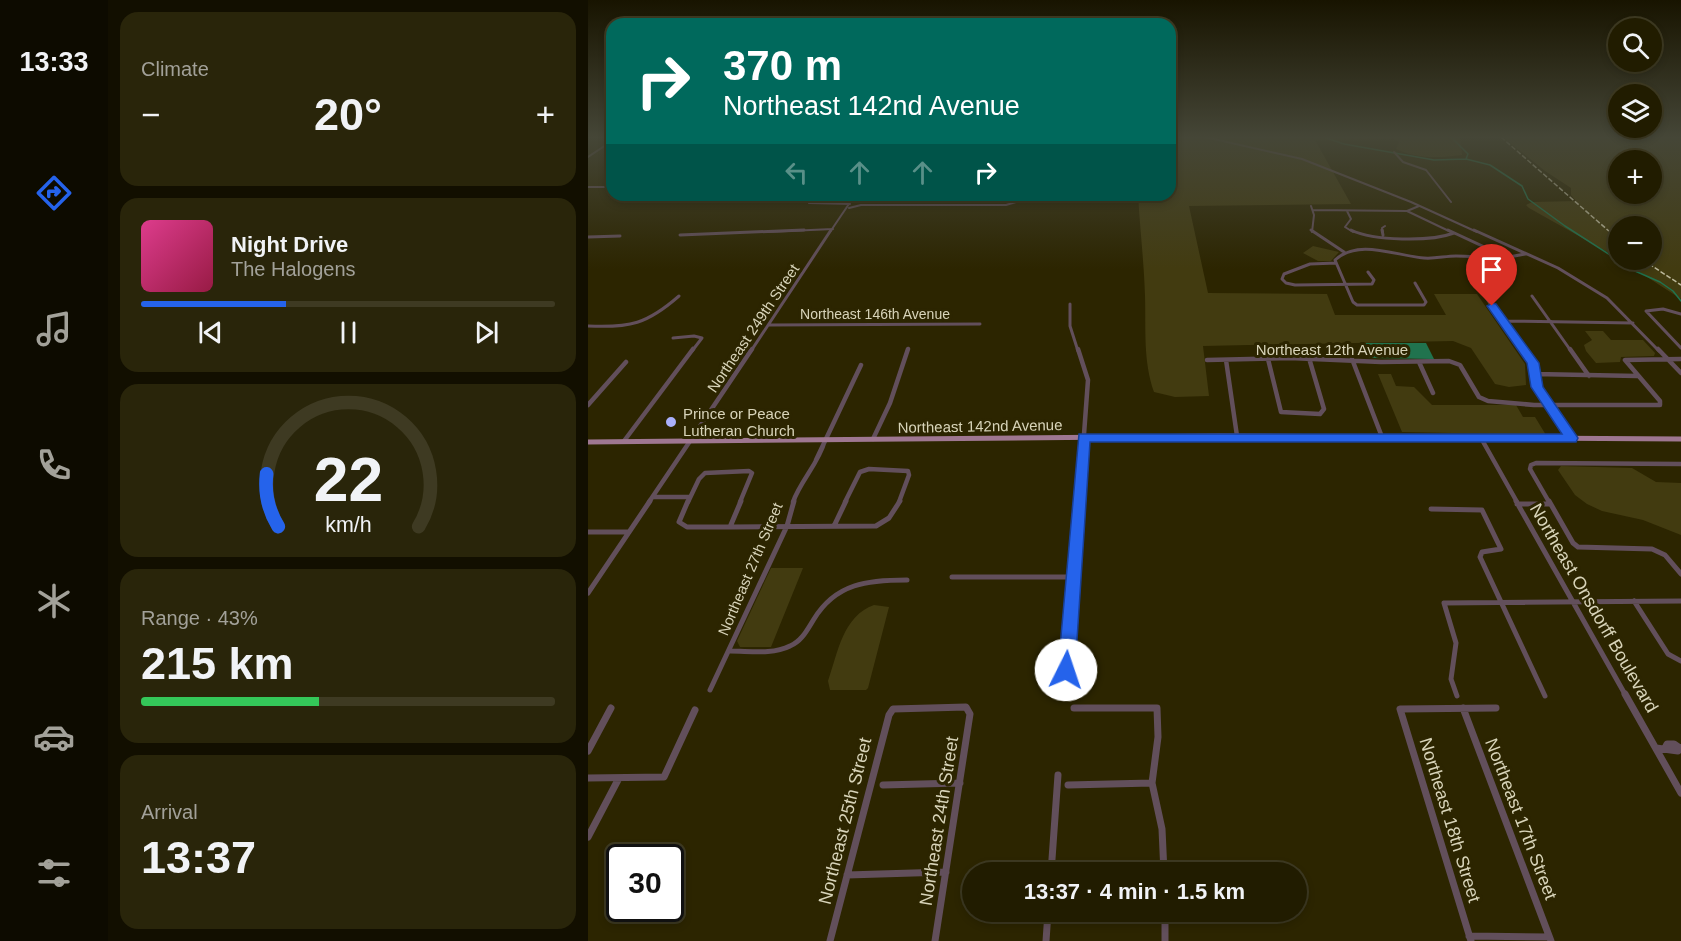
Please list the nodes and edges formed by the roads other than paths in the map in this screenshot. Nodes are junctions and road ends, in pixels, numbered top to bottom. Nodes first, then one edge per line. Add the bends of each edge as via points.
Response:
1 (1357, 181) edge
2 (1435, 181) edge
3 (588, 187) edge
4 (606, 187) edge
5 (811, 201) edge
6 (852, 201) edge
7 (1016, 201) edge
8 (1451, 202) dead end
9 (849, 206) junction
10 (1419, 206) junction
11 (1347, 211) junction
12 (1407, 211) junction
13 (1385, 226) dead end
14 (834, 229) junction
15 (1454, 233) junction
16 (680, 235) dead end
17 (1383, 235) junction
18 (620, 236) dead end
19 (588, 237) edge
20 (1344, 252) junction
21 (1525, 254) junction
22 (1510, 258) junction
23 (1336, 263) junction
24 (1368, 273) dead end
25 (1415, 283) dead end
26 (1346, 285) junction
27 (1484, 295) dead end
28 (679, 296) dead end
29 (1532, 296) dead end
30 (1070, 304) dead end
31 (1681, 314) edge
32 (1503, 321) junction
33 (1552, 322) junction
34 (1633, 323) junction
35 (981, 324) dead end
36 (769, 325) junction
37 (588, 326) edge
38 (673, 338) dead end
39 (1681, 348) edge
40 (908, 350) dead end
41 (1309, 358) junction
42 (1666, 358) junction
43 (1268, 359) junction
44 (1352, 359) junction
45 (1681, 359) edge
46 (1207, 360) dead end
47 (1226, 360) junction
48 (626, 362) dead end
49 (1419, 362) junction
50 (861, 365) dead end
51 (1681, 373) edge
52 (1535, 374) junction
53 (1589, 376) junction
54 (1638, 376) junction
55 (1434, 393) dead end
56 (588, 405) edge
57 (1549, 405) junction
58 (1237, 436) junction
59 (1083, 437) junction
60 (1382, 437) junction
61 (1481, 438) junction
62 (1572, 438) junction
63 (873, 439) junction
64 (1681, 439) edge
65 (825, 440) junction
66 (624, 441) junction
67 (690, 441) junction
68 (588, 442) edge
69 (1681, 464) edge
70 (652, 497) junction
71 (690, 497) junction
72 (1517, 504) junction
73 (1550, 504) junction
74 (1431, 509) dead end
75 (787, 526) junction
76 (834, 526) junction
77 (730, 527) junction
78 (588, 532) edge
79 (629, 532) junction
80 (1681, 574) edge
81 (1072, 577) junction
82 (952, 578) dead end
83 (908, 580) dead end
84 (588, 593) edge
85 (1681, 601) edge
86 (1572, 602) junction
87 (1634, 602) junction
88 (1503, 603) junction
89 (730, 651) junction
90 (1681, 661) edge
91 (1066, 670) dead end
92 (710, 690) dead end
93 (1457, 696) dead end
94 (1545, 696) dead end
95 (966, 707) joint
96 (611, 708) dead end
97 (1074, 708) dead end
98 (1463, 708) junction
99 (1496, 708) dead end
100 (696, 710) dead end
101 (1656, 748) junction
102 (1680, 748) edge
103 (588, 751) edge
104 (1058, 775) dead end
105 (588, 778) edge
106 (619, 778) junction
107 (960, 783) junction
108 (1152, 783) junction
109 (883, 784) dead end
110 (1068, 785) dead end
111 (1681, 793) edge
112 (588, 837) edge
113 (1052, 862) edge
114 (1163, 862) edge
115 (946, 872) junction
116 (847, 875) junction
117 (1047, 922) edge
118 (1165, 922) edge
119 (1470, 938) edge
120 (1550, 939) edge
121 (830, 941) edge
122 (935, 941) edge
123 (1046, 941) edge
124 (1165, 941) edge

1 - 10 street
2 - 8 street
3 - 4 street
5 - 9 street via 809,203
6 - 9 street, Northeast 249th Street
7 - 9 street via 1001,205
9 - 14 street, Northeast 249th Street
10 - 12 street
10 - 21 street
11 - 12 street
11 - 17 street via 1351,219 1346,228
11 - 20 street via 1312,208 1311,231
12 - 15 street
13 - 17 street
14 - 16 street
14 - 36 street, Northeast 249th Street
15 - 17 street via 1425,240
15 - 22 street
18 - 19 street
20 - 22 street via 1361,249 1427,258
20 - 23 street
21 - 22 street
21 - 34 street via 1597,291
23 - 26 street
23 - 26 street via 1310,264 1284,274 1282,279 1295,285
24 - 26 street via 1374,280 1372,284
25 - 26 street via 1424,305 1357,305
27 - 32 street
28 - 37 street via 655,316 635,326
29 - 33 street
30 - 59 street via 1070,326 1088,380
31 - 39 street via 1664,309 1646,311
32 - 33 street
32 - 52 street via 1533,363
33 - 34 street
33 - 53 street
34 - 42 street
35 - 36 street, Northeast 146th Avenue
36 - 67 street, Northeast 249th Street
38 - 66 street via 702,338
40 - 63 street
41 - 43 street, Northeast 12th Avenue
41 - 43 street via 1323,413 1283,413
41 - 44 street, Northeast 12th Avenue
42 - 45 street
42 - 51 street
42 - 54 street via 1626,360
43 - 47 street, Northeast 12th Avenue
44 - 49 street, Northeast 12th Avenue
44 - 60 street
46 - 47 street, Northeast 12th Avenue
47 - 58 street
48 - 56 street
49 - 55 street
49 - 57 street, Northeast 12th Avenue via 1457,363 1483,400
50 - 65 street, Northeast 27th Street
52 - 53 street
52 - 57 street via 1537,387
53 - 54 street
54 - 57 street via 1660,404
57 - 62 street
58 - 59 main road, Northeast 142nd Avenue
58 - 60 main road, Northeast 142nd Avenue
59 - 63 main road, Northeast 142nd Avenue
59 - 81 street
60 - 61 main road, Northeast 142nd Avenue
61 - 62 main road, Northeast 142nd Avenue
61 - 72 street, Northeast Onsdorff Boulevard
62 - 64 main road, Northeast 142nd Avenue
63 - 65 main road, Northeast 142nd Avenue
65 - 67 main road, Northeast 142nd Avenue
65 - 75 street, Northeast 27th Street via 821,455 795,500
66 - 67 main road, Northeast 142nd Avenue
66 - 68 main road, Northeast 142nd Avenue
67 - 70 street, Northeast 249th Street
69 - 73 street via 1531,465 1530,471
70 - 71 street
70 - 79 street, Northeast 249th Street
71 - 77 street via 679,519 681,524
71 - 77 street via 702,475 752,472
72 - 73 street
72 - 86 street, Northeast Onsdorff Boulevard
73 - 80 street via 1578,547 1648,548 1661,552
74 - 88 street via 1482,510 1486,515 1501,549 1481,553 1480,557
75 - 76 street
75 - 77 street
75 - 89 street, Northeast 27th Street
76 - 76 street via 862,471 908,471 894,514 887,522 876,526
78 - 79 street
79 - 84 street, Northeast 249th Street
81 - 82 street
81 - 91 street
83 - 89 street via 865,580 836,592 824,603 804,637 790,647
85 - 87 street
86 - 87 street
86 - 88 street
86 - 101 street, Northeast Onsdorff Boulevard
87 - 90 street via 1668,654
88 - 93 street via 1444,603 1456,643 1451,679
88 - 94 street
89 - 92 street, Northeast 27th Street
95 - 107 street, Northeast 24th Street via 970,714
95 - 116 street, Northeast 25th Street via 893,709 886,721
96 - 103 street
97 - 108 street via 1157,708
98 - 99 street
98 - 119 street, Northeast 18th Street via 1400,709
98 - 120 street, Northeast 17th Street
100 - 106 street via 664,777
101 - 102 street
101 - 111 street, Northeast Onsdorff Boulevard
104 - 113 street
105 - 106 street
106 - 112 street
107 - 109 street
107 - 115 street, Northeast 24th Street
108 - 110 street
108 - 114 street via 1162,830
115 - 116 street
115 - 122 street, Northeast 24th Street
116 - 121 street, Northeast 25th Street
117 - 123 street
118 - 124 street
119 - 120 street

